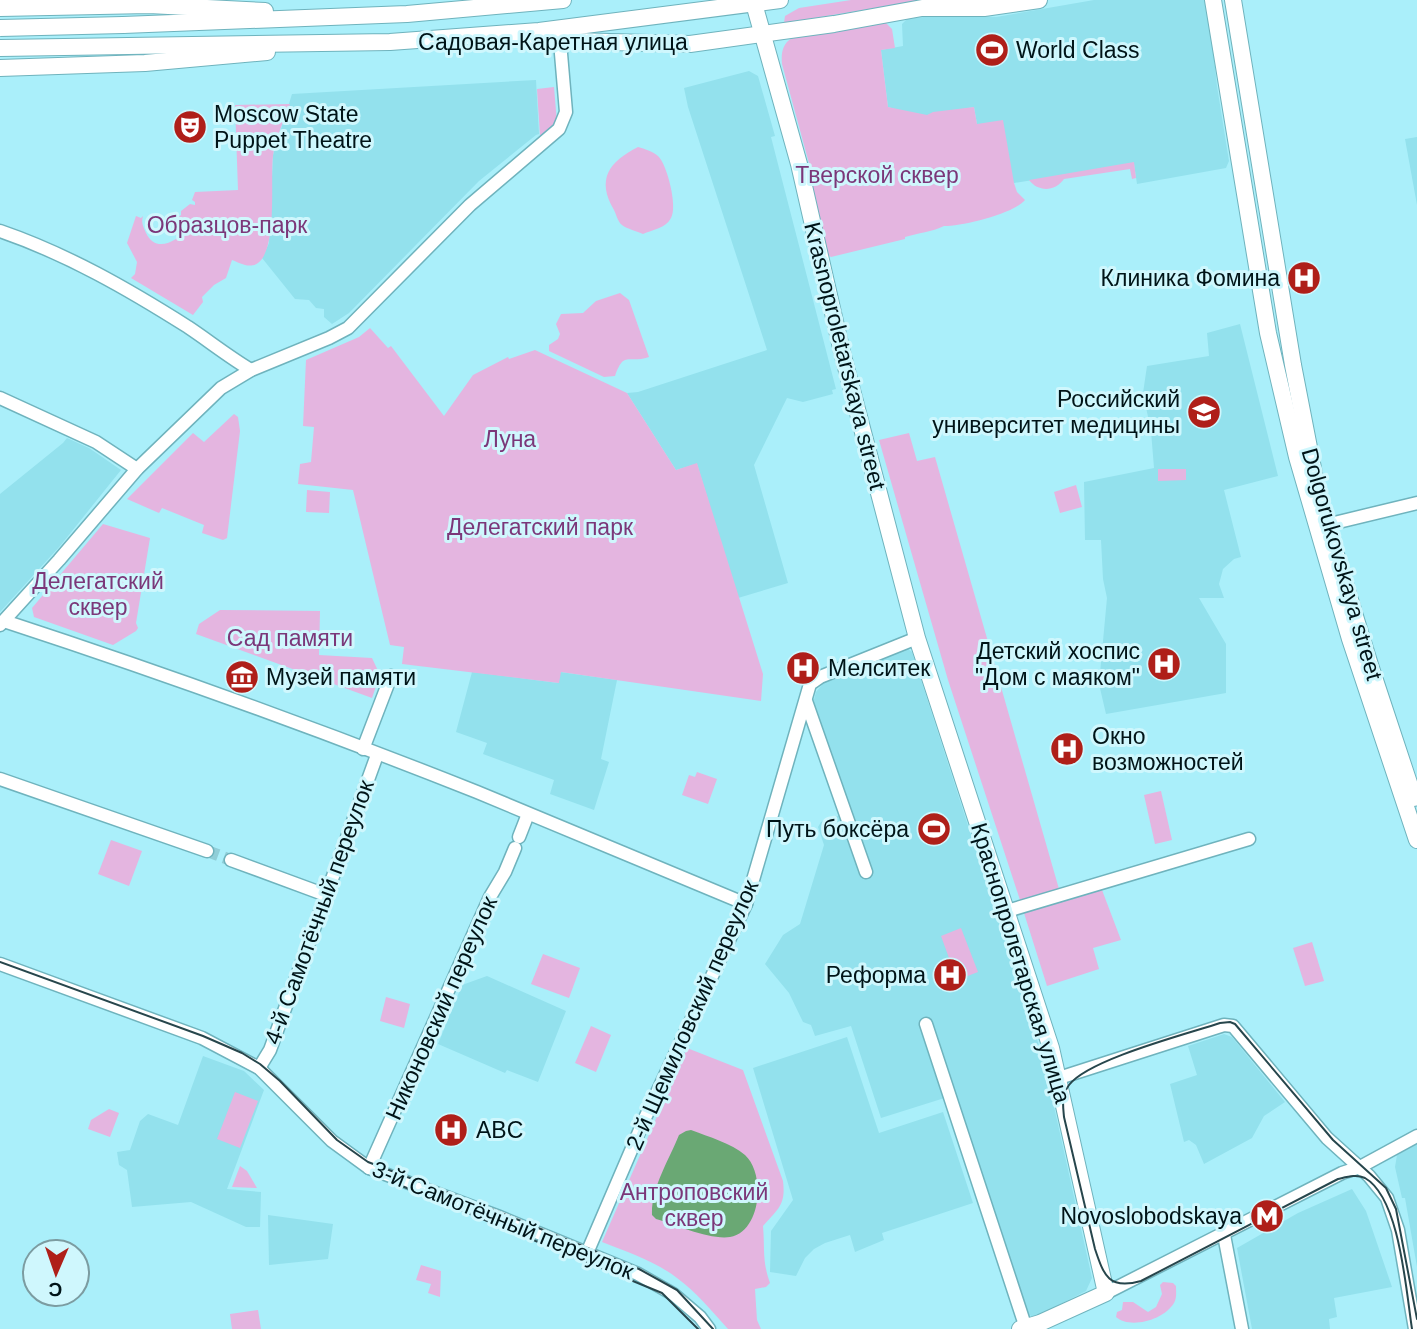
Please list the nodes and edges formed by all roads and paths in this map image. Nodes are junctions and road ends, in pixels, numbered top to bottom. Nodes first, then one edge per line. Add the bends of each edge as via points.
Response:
1 (229, 0) edge
2 (563, 0) edge
3 (780, 0) edge
4 (1039, 0) edge
5 (1214, 1) edge
6 (1233, 1) edge
7 (753, 2) edge
8 (43, 4) edge
9 (194, 6) junction
10 (0, 8) edge
11 (298, 17) junction
12 (0, 28) edge
13 (763, 34) junction
14 (467, 37) junction
15 (561, 42) junction
16 (300, 44) junction
17 (0, 48) edge
18 (0, 68) edge
19 (1255, 125) junction
20 (1234, 128) junction
21 (0, 231) edge
22 (1287, 330) junction
23 (1268, 333) junction
24 (250, 370) junction
25 (0, 398) edge
26 (137, 468) junction
27 (1417, 503) edge
28 (1326, 525) junction
29 (2, 623) edge
30 (918, 638) junction
31 (391, 676) dead end
32 (806, 701) junction
33 (363, 749) junction
34 (377, 755) junction
35 (0, 779) edge
36 (1417, 806) edge
37 (528, 814) junction
38 (1249, 839) dead end
39 (1417, 839) edge
40 (207, 851) tunnel mouth
41 (231, 860) tunnel mouth
42 (866, 872) dead end
43 (326, 895) junction
44 (740, 902) junction
45 (1007, 911) junction
46 (0, 964) edge
47 (926, 1024) dead end
48 (259, 1068) junction
49 (1059, 1078) junction
50 (1417, 1136) edge
51 (1360, 1167) junction
52 (369, 1168) junction
53 (1224, 1235) junction
54 (587, 1253) junction
55 (1106, 1293) junction
56 (1023, 1328) edge
57 (709, 1329) edge
58 (1242, 1329) edge
59 (1415, 1329) edge

1 - 9 street
2 - 11 main road via 470,10
3 - 7 main road
4 - 13 main road, Садовая-Каретная улица via 984,8 922,8
5 - 20 main road
6 - 19 main road
7 - 13 main road, Krasnoproletarskaya street
7 - 14 main road
8 - 9 main road
8 - 10 main road
9 - 11 main road
11 - 12 main road, bridge
13 - 15 main road, Садовая-Каретная улица via 684,44
13 - 30 main road, Krasnoproletarskaya street
14 - 15 main road, Садовая-Каретная улица
14 - 16 main road, Садовая-Каретная улица
15 - 24 street via 566,112 559,129 470,205 341,332
16 - 17 main road
16 - 18 main road via 196,60
19 - 20 street via 1243,116
19 - 22 main road, Dolgorukovskaya street
20 - 23 main road
21 - 24 street via 108,279
22 - 23 street via 1279,341
22 - 28 main road, Dolgorukovskaya street
23 - 39 main road via 1321,544
24 - 26 street via 221,388
25 - 26 street via 89,438
26 - 29 street
27 - 28 street
28 - 36 main road, Dolgorukovskaya street
29 - 33 street via 140,667
30 - 32 street, 2-й Щемиловский переулок via 814,680
30 - 45 main road, Краснопролетарская улица
31 - 33 street
32 - 42 street
32 - 44 street, 2-й Щемиловский переулок
33 - 34 street
34 - 37 street
34 - 43 street, 4-й Самотёчный переулок
35 - 40 street
37 - 44 street
37 - 52 street, Никоновский переулок
38 - 45 street
41 - 43 street
43 - 48 street, 4-й Самотёчный переулок
44 - 54 street, 2-й Щемиловский переулок
45 - 49 main road, Краснопролетарская улица
46 - 48 street, 3-й Самотёчный переулок via 202,1038
47 - 56 street
48 - 52 street, 3-й Самотёчный переулок via 332,1141
49 - 51 street via 1230,1024 1327,1138
49 - 55 main road, Краснопролетарская улица
50 - 51 street
51 - 53 street
51 - 59 street via 1392,1209
52 - 54 street, 3-й Самотёчный переулок
53 - 55 street
53 - 58 street
54 - 57 street, 3-й Самотёчный переулок via 673,1294
55 - 56 main road

